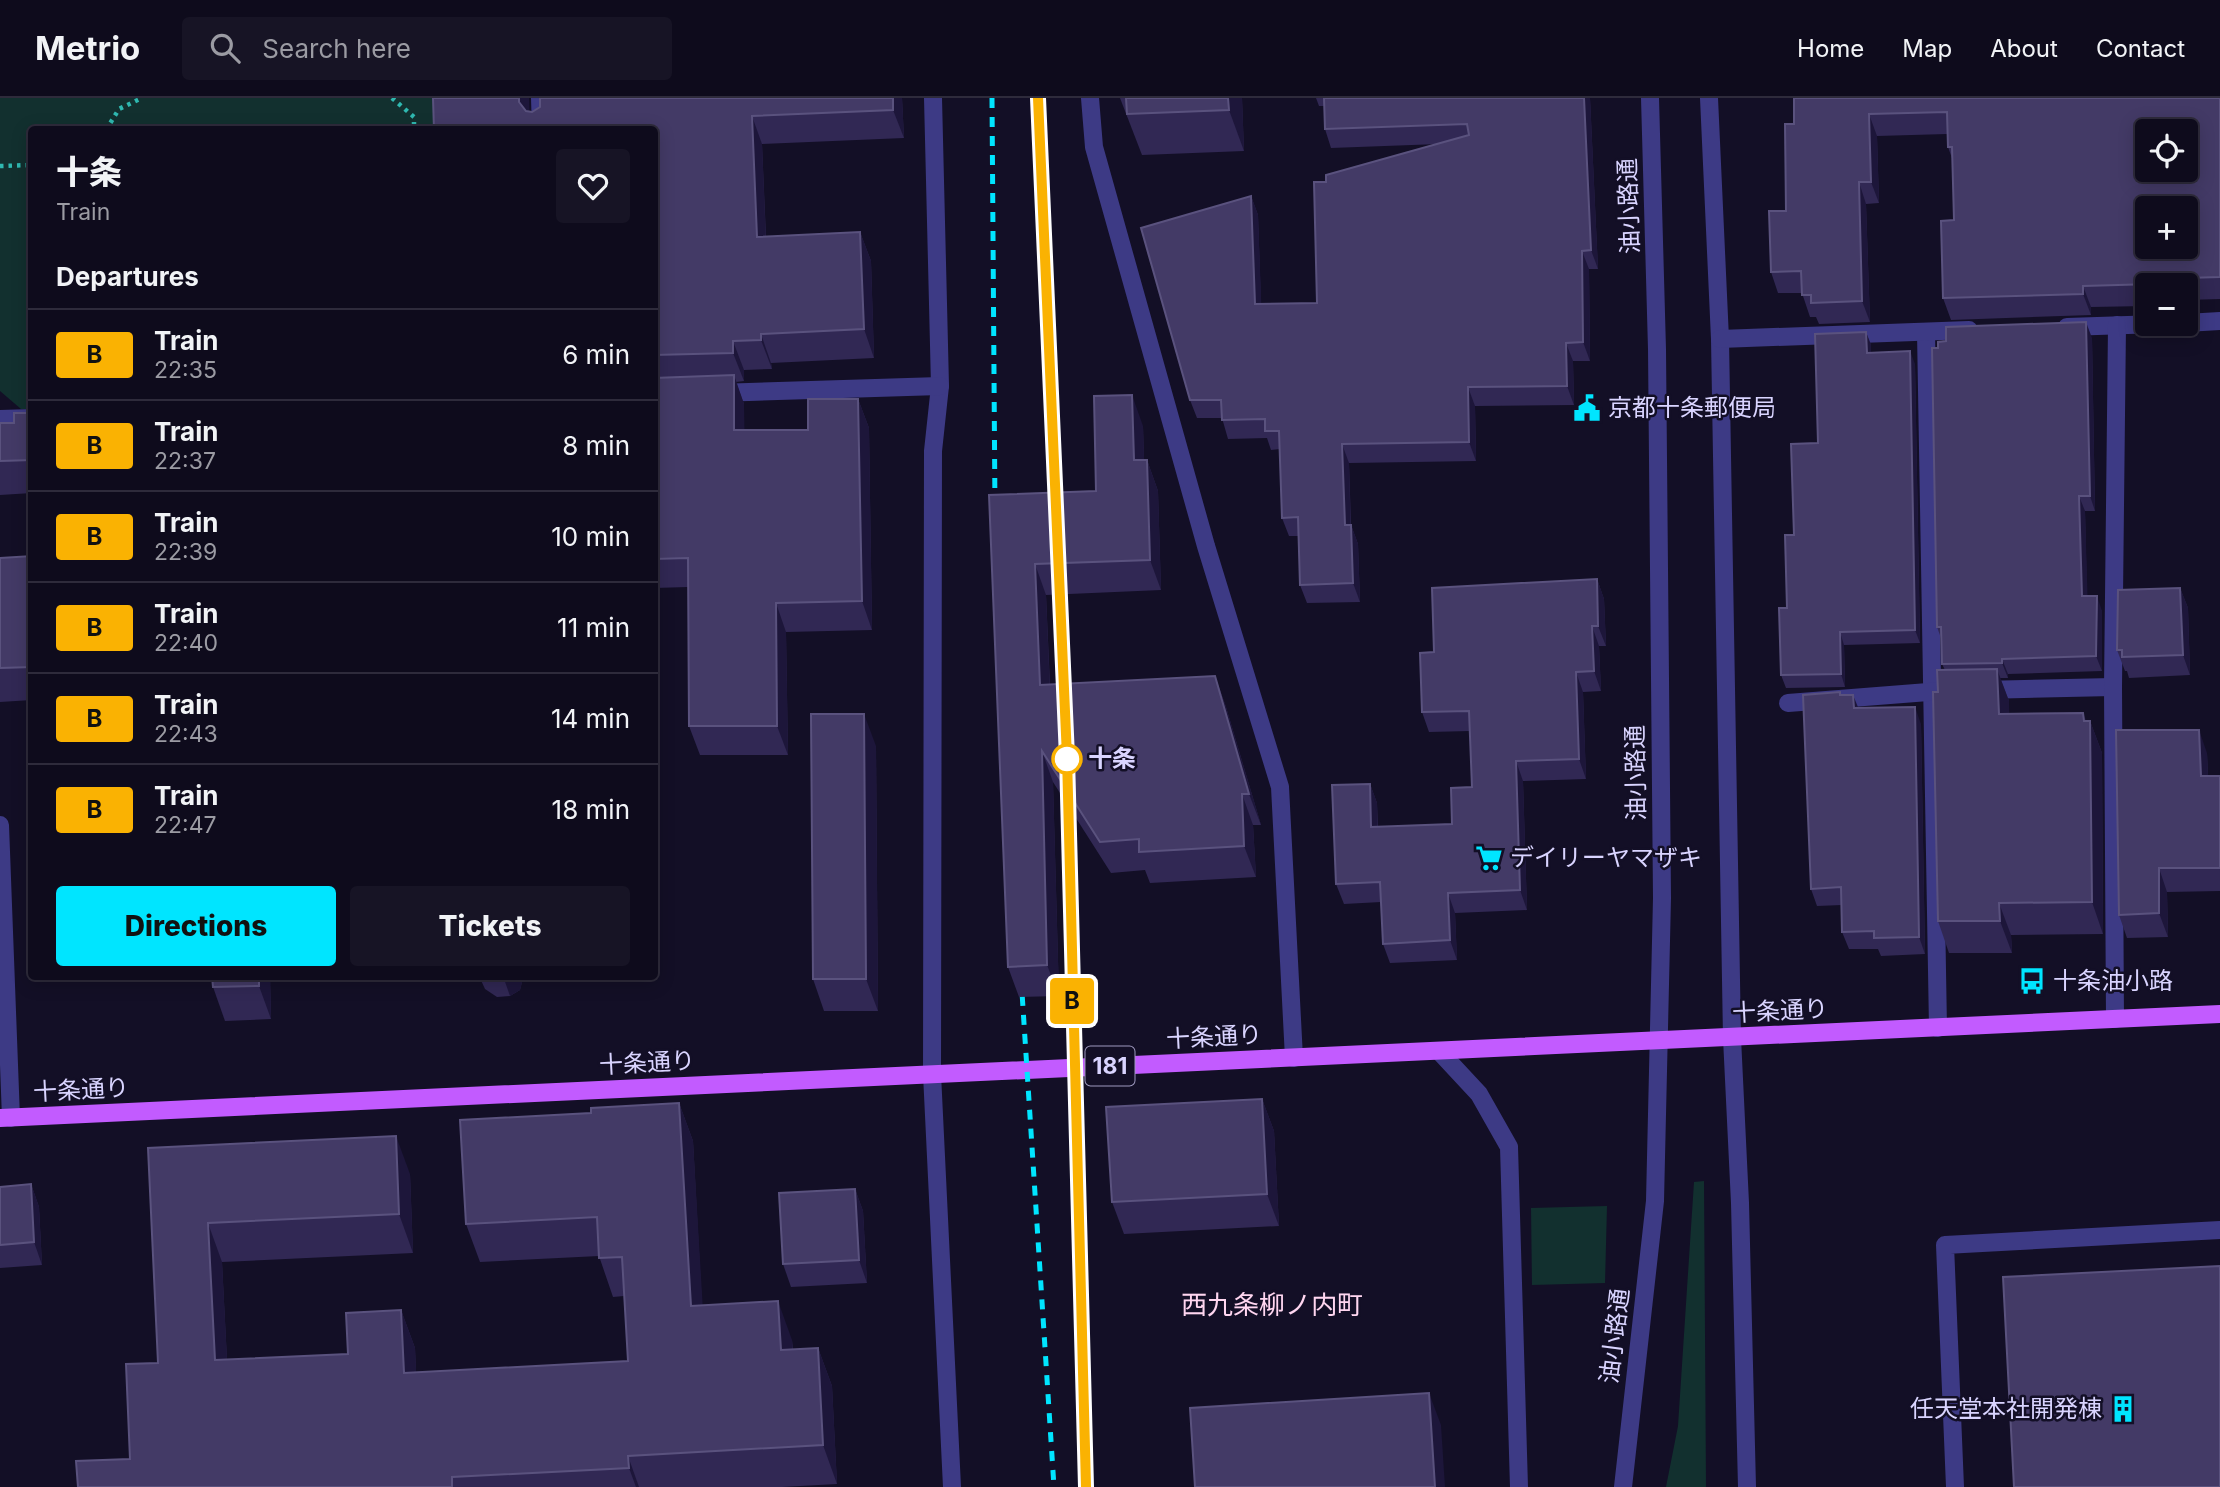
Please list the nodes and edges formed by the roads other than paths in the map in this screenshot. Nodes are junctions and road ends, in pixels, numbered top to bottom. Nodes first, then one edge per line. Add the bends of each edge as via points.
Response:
1 (540, 98) edge
2 (933, 98) edge
3 (1090, 98) edge
4 (1650, 98) edge
5 (1709, 98) edge
6 (541, 126) edge
7 (2220, 321) edge
8 (2198, 322) edge
9 (2117, 325) junction
10 (2135, 325) edge
11 (2049, 328) edge
12 (1981, 330) edge
13 (1926, 332) junction
14 (1720, 339) junction
15 (940, 386) junction
16 (695, 394) edge
17 (28, 418) edge
18 (0, 419) edge
19 (2113, 687) junction
20 (1933, 691) junction
21 (1788, 703) dead end
22 (0, 825) edge
23 (2220, 1014) edge
24 (2115, 1019) junction
25 (1938, 1028) junction
26 (1732, 1038) junction
27 (1659, 1041) junction
28 (1439, 1051) junction
29 (1294, 1058) junction
30 (932, 1074) junction
31 (6, 1118) edge
32 (2220, 1230) edge
33 (952, 1487) edge
34 (1519, 1487) edge
35 (1623, 1487) edge
36 (1747, 1487) edge
37 (1955, 1487) edge

1 - 6 street
2 - 15 street
3 - 29 street via 1097,160 1280,788
4 - 27 street, 油小路通 via 1657,349
5 - 14 street
7 - 8 street
9 - 10 street
9 - 11 street
9 - 19 street
12 - 13 street
13 - 14 street
13 - 20 street
14 - 26 street
15 - 16 street
15 - 30 street via 933,451
17 - 18 street
19 - 20 street
19 - 24 street
20 - 21 street
20 - 25 street
22 - 31 street
23 - 24 main road, 十条通り / 181
24 - 25 main road, 十条通り / 181
25 - 26 main road, 十条通り / 181
26 - 27 main road, 十条通り / 181
26 - 36 street
27 - 28 main road, 十条通り / 181
27 - 35 street, 油小路通 via 1655,1201
28 - 29 main road, 十条通り / 181
28 - 34 street via 1479,1094 1509,1147
29 - 30 main road, 十条通り / 181
30 - 31 main road, 十条通り / 181
30 - 33 street
32 - 37 street via 1945,1245

